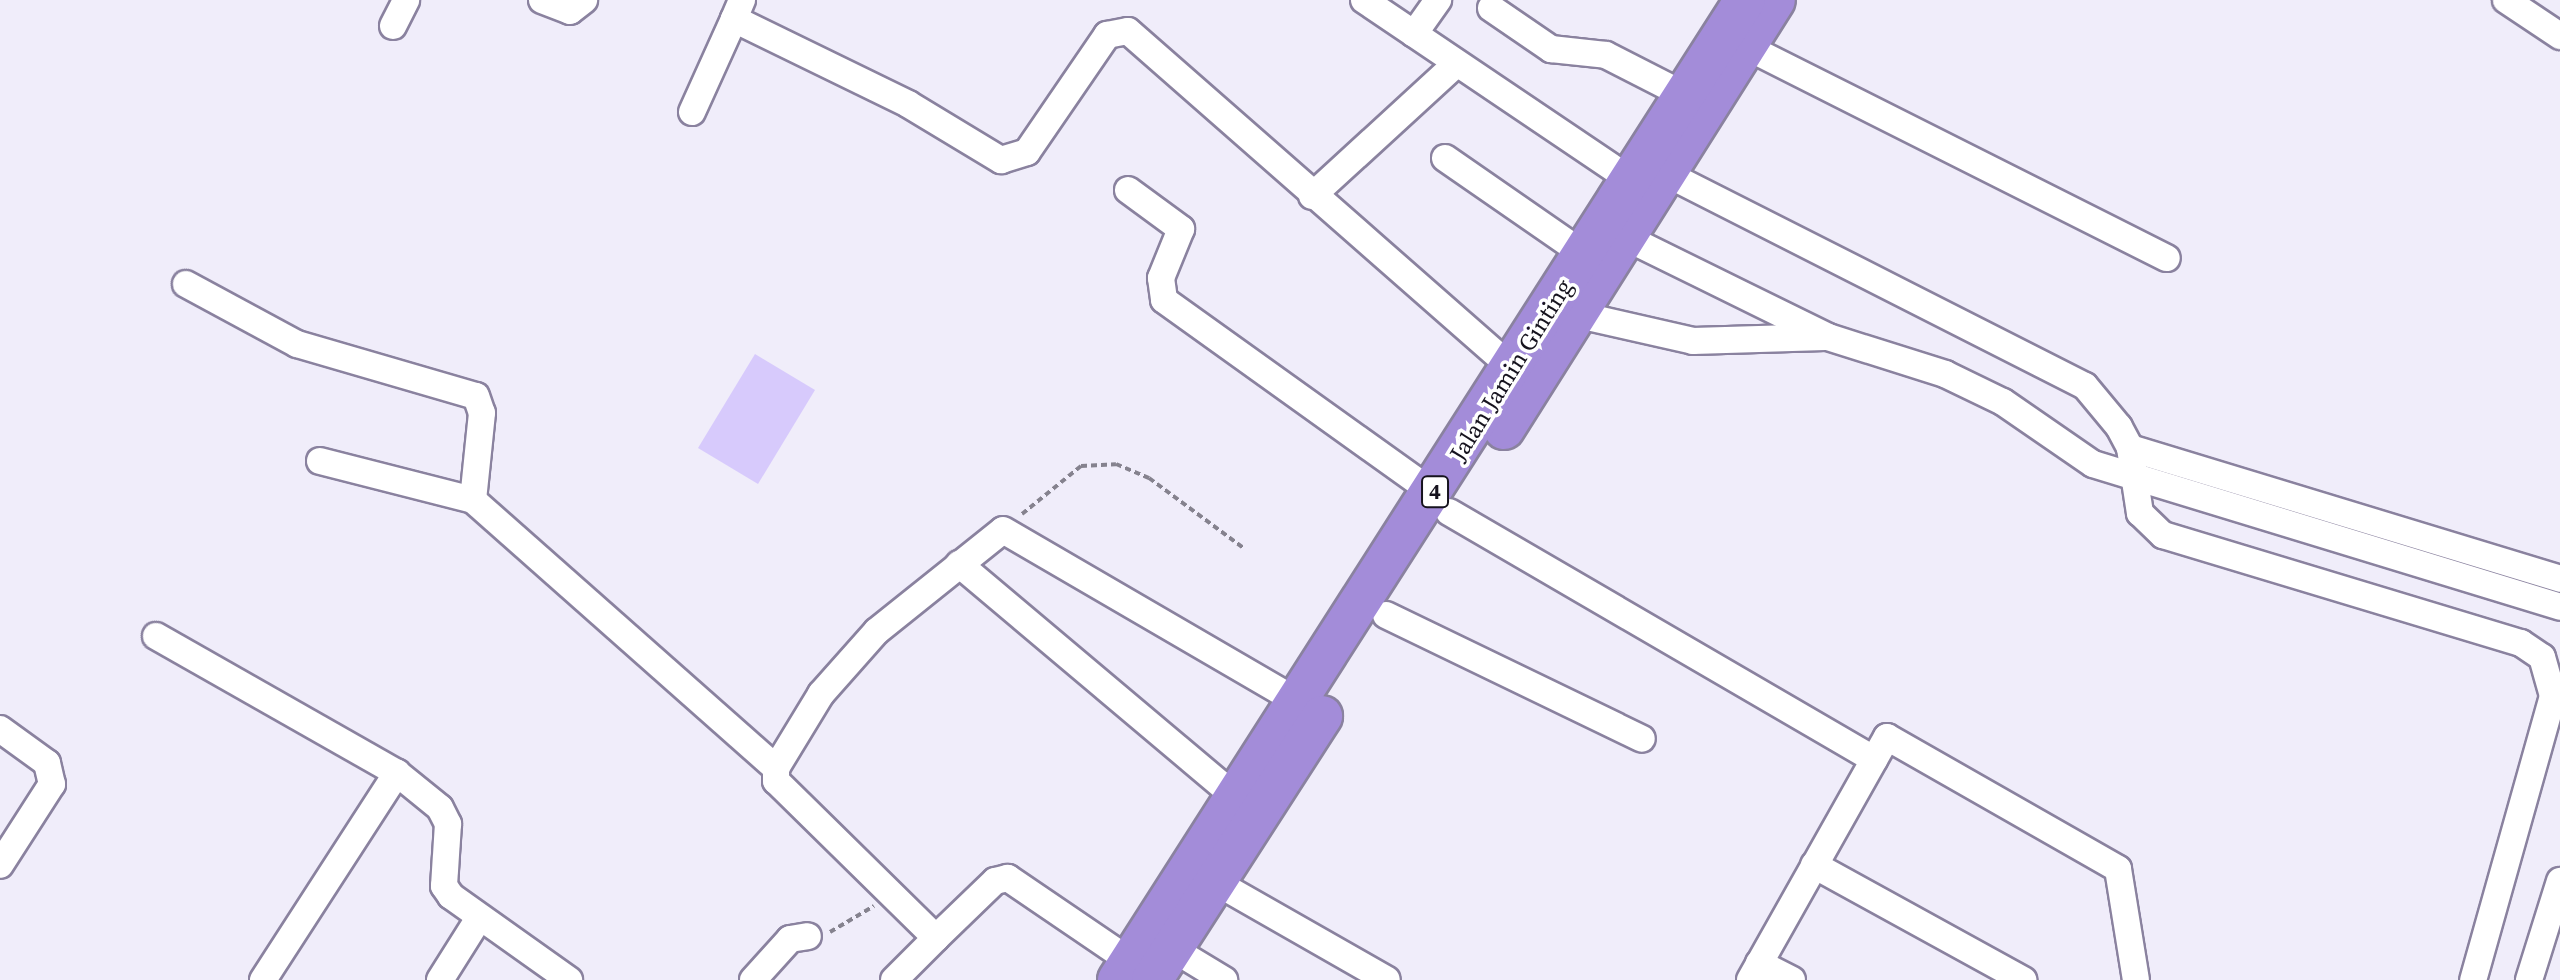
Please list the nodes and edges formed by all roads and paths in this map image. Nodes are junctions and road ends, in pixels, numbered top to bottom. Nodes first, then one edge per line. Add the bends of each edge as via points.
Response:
1 (406, 0) edge
2 (542, 0) edge
3 (584, 0) edge
4 (1364, 0) edge
5 (1438, 0) edge
6 (1745, 0) edge
7 (1775, 0) edge
8 (2506, 0) edge
9 (1491, 8) dead end
10 (738, 10) edge
11 (393, 26) dead end
12 (1414, 34) junction
13 (2560, 36) edge
14 (1745, 46) junction
15 (1455, 65) junction
16 (1686, 96) junction
17 (692, 112) dead end
18 (1445, 158) dead end
19 (1669, 175) junction
20 (1628, 178) junction
21 (1128, 190) dead end
22 (1312, 196) junction
23 (1629, 239) junction
24 (1582, 253) junction
25 (2167, 258) dead end
26 (186, 284) dead end
27 (1579, 315) junction
28 (1828, 337) junction
29 (1511, 367) junction
30 (2130, 448) junction
31 (320, 461) dead end
32 (2134, 478) junction
33 (473, 500) junction
34 (1442, 503) junction
35 (1003, 530) junction
36 (1245, 549) dead end
37 (959, 564) junction
38 (2560, 579) edge
39 (2560, 607) edge
40 (1386, 615) junction
41 (156, 636) dead end
42 (1299, 702) junction
43 (0, 729) edge
44 (1642, 739) dead end
45 (1874, 759) junction
46 (776, 768) junction
47 (397, 773) junction
48 (1237, 798) junction
49 (0, 865) edge
50 (1814, 865) junction
51 (885, 881) junction
52 (2560, 881) edge
53 (1219, 884) junction
54 (479, 918) junction
55 (808, 936) joint
56 (936, 938) junction
57 (1143, 967) edge
58 (1754, 971) edge
59 (263, 980) edge
60 (440, 980) edge
61 (569, 980) edge
62 (753, 980) edge
63 (894, 980) edge
64 (1224, 980) edge
65 (1387, 980) edge
66 (1792, 980) edge
67 (2023, 980) edge
68 (2136, 980) edge
69 (2473, 980) edge
70 (2529, 980) edge

1 - 11 street
2 - 3 street via 570,11
4 - 12 street
5 - 12 street
6 - 16 highway, Jalan Jamin Ginting / 4
7 - 14 highway, Jalan Jamin Ginting / 4
8 - 13 street
9 - 16 street via 1551,49 1606,55
10 - 17 street
10 - 22 street via 1001,160 1027,152 1107,35 1128,31
12 - 15 street
14 - 19 highway, Jalan Jamin Ginting / 4
14 - 25 street
15 - 20 street
15 - 22 street
16 - 20 highway, Jalan Jamin Ginting / 4
18 - 24 street
19 - 23 highway, Jalan Jamin Ginting / 4
19 - 30 street via 2048,362 2085,386
20 - 24 highway, Jalan Jamin Ginting / 4
21 - 34 street via 1181,229 1161,278 1164,300
22 - 29 street
23 - 27 highway, Jalan Jamin Ginting / 4
23 - 28 street
24 - 29 highway, Jalan Jamin Ginting / 4
26 - 33 street via 297,344 476,396 482,413
27 - 28 street via 1693,341
27 - 34 highway, Jalan Jamin Ginting / 4
28 - 32 street via 1945,374 2093,464
29 - 34 highway, Jalan Jamin Ginting / 4
30 - 32 street
30 - 38 street
31 - 33 street
32 - 39 street
32 - 69 street via 2140,513 2163,535 2521,643 2542,657 2553,696
33 - 46 street
34 - 40 highway, Jalan Jamin Ginting / 4
34 - 42 highway, Jalan Jamin Ginting / 4
34 - 45 street
35 - 36 path via 1081,466 1116,464 1149,478
35 - 37 street
35 - 42 street
37 - 46 street via 877,631 821,694
37 - 48 street
40 - 44 street
40 - 53 highway, Jalan Jamin Ginting / 4
41 - 47 street
42 - 48 highway, Jalan Jamin Ginting / 4
43 - 49 street via 47,763 52,784
45 - 50 street
45 - 68 street via 1887,737 2118,869
46 - 51 street via 776,781
47 - 54 street via 440,808 448,824 444,886
47 - 59 street
48 - 57 highway, Jalan Jamin Ginting / 4
50 - 58 street
50 - 67 street
51 - 55 path via 869,912
51 - 56 street
52 - 70 street
53 - 57 highway, Jalan Jamin Ginting / 4
53 - 65 street
54 - 60 street
54 - 61 street
55 - 62 street via 790,939
56 - 57 street via 995,881 1008,878
56 - 63 street
57 - 64 street
58 - 66 street

